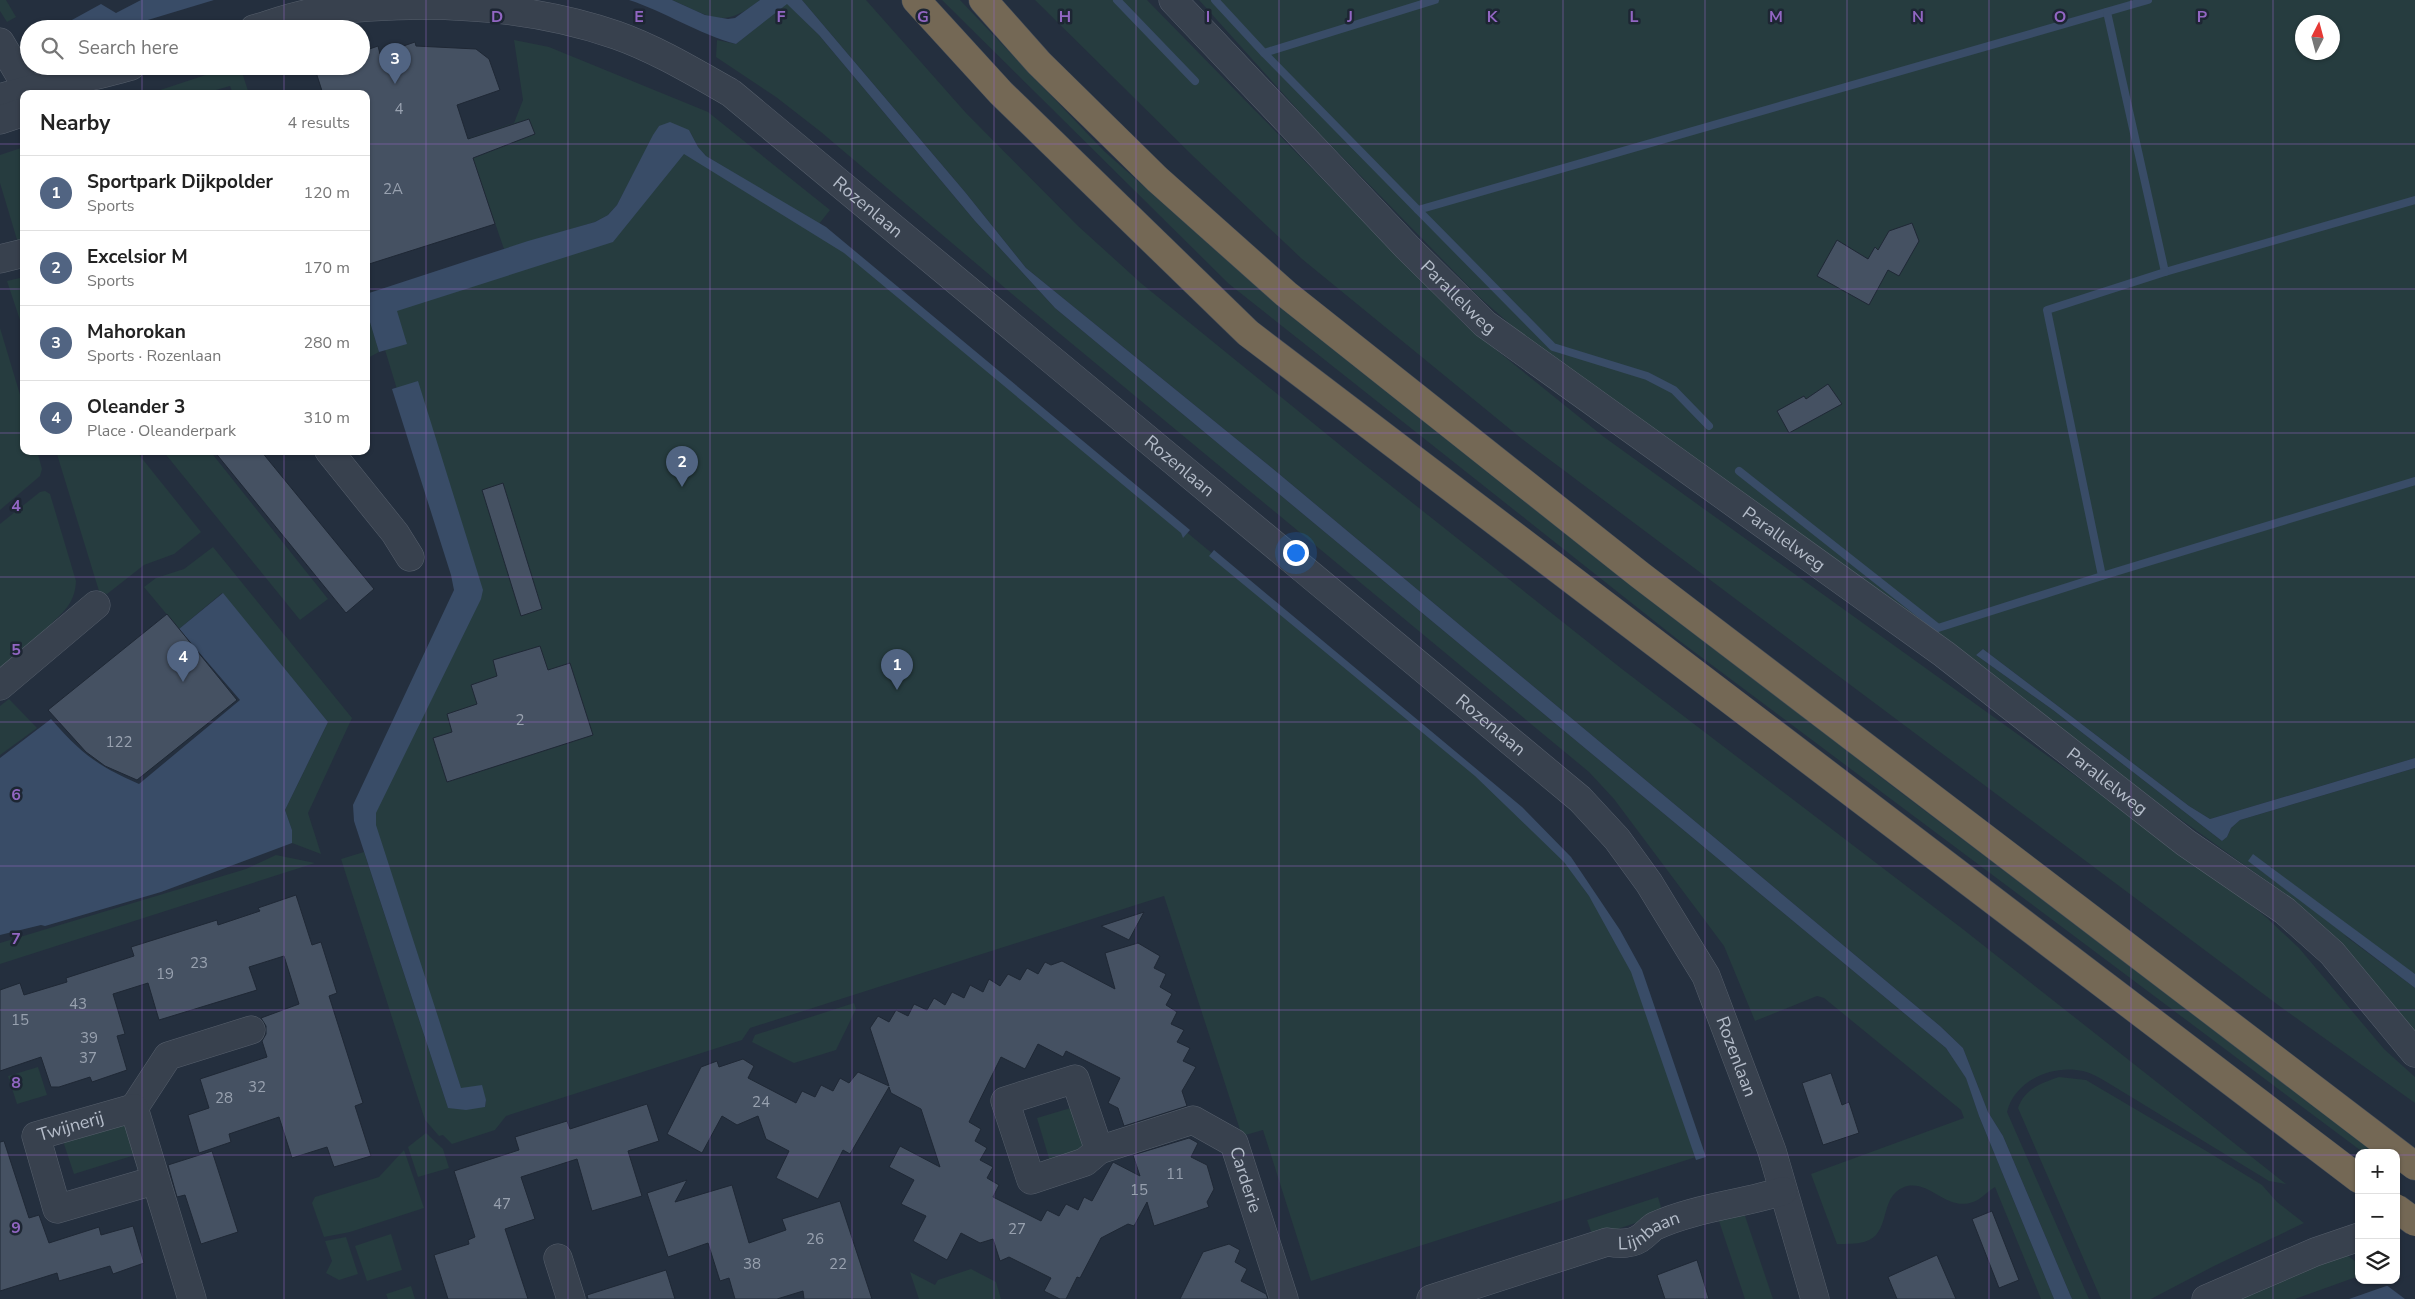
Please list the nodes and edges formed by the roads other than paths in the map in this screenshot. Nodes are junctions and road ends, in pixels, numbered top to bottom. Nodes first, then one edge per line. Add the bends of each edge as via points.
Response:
1 (916, 0) edge
2 (983, 0) edge
3 (1173, 0) edge
4 (286, 20) edge
5 (0, 42) edge
6 (101, 75) edge
7 (98, 76) junction
8 (24, 90) edge
9 (55, 90) edge
10 (77, 90) edge
11 (0, 98) edge
12 (20, 99) edge
13 (20, 105) edge
14 (0, 120) edge
15 (20, 254) edge
16 (0, 259) edge
17 (332, 455) edge
18 (410, 557) dead end
19 (96, 605) dead end
20 (0, 686) edge
21 (251, 1030) dead end
22 (2415, 1053) edge
23 (134, 1108) junction
24 (1098, 1150) dead end
25 (2410, 1162) edge
26 (2355, 1176) edge
27 (156, 1180) junction
28 (1782, 1191) junction
29 (2400, 1211) edge
30 (2415, 1217) edge
31 (2415, 1222) edge
32 (2400, 1223) edge
33 (2355, 1238) edge
34 (558, 1258) dead end
35 (192, 1299) edge
36 (571, 1299) edge
37 (1284, 1299) edge
38 (1431, 1299) edge
39 (1815, 1299) edge
40 (2206, 1299) edge

1 - 26 highway via 1001,93 1248,333
2 - 25 highway via 1039,63 1157,179 1286,294 1640,575
3 - 22 street, Parallelweg via 1407,247 1485,324 1944,654 2186,843 2285,912 2332,953
4 - 28 street, Rozenlaan via 314,12 375,6 460,4 547,14 617,35 731,93 1580,799 1617,839 1649,883 1706,976 1772,1150
5 - 8 street
6 - 7 street
7 - 9 street
7 - 10 street
11 - 12 street
13 - 14 street
15 - 16 street
17 - 18 street via 395,533
19 - 20 street
21 - 23 street via 168,1056
23 - 27 street
23 - 27 street, Twijnerij via 36,1136 57,1210
24 - 37 street, Carderie via 1193,1120 1234,1142
27 - 35 street
28 - 38 street, Lijnbaan via 1748,1202 1710,1208 1654,1227 1641,1238 1621,1245 1606,1242
28 - 39 street, Rozenlaan
29 - 31 highway, bridge
30 - 32 street
33 - 40 street
34 - 36 street

